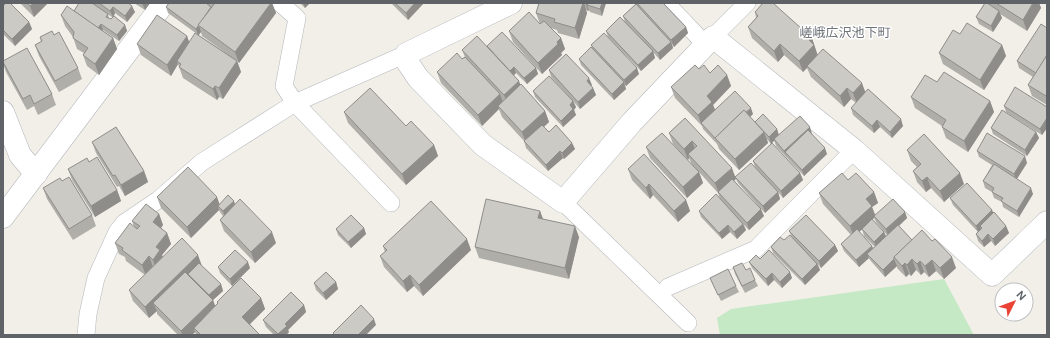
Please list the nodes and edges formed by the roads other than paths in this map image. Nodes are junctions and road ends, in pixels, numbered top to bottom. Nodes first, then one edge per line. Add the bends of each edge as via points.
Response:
1 (164, 3) edge
2 (280, 3) edge
3 (511, 3) edge
4 (666, 3) edge
5 (747, 3) edge
6 (709, 41) junction
7 (406, 54) junction
8 (295, 103) junction
9 (3, 112) edge
10 (854, 150) junction
11 (36, 174) junction
12 (563, 202) junction
13 (391, 203) dead end
14 (3, 217) edge
15 (1047, 222) edge
16 (668, 287) dead end
17 (688, 323) dead end
18 (86, 335) edge

1 - 11 street
2 - 8 lane via 297,18 284,86
3 - 7 street
4 - 6 lane
5 - 6 lane
6 - 10 street
6 - 12 street via 632,122
7 - 8 lane
7 - 12 street via 408,63 418,78 483,145
8 - 13 lane
8 - 18 lane via 202,162 158,200 124,223 117,232 96,278
9 - 11 street via 20,155
10 - 15 street via 992,275
10 - 16 lane via 756,249
11 - 14 street
12 - 17 lane

